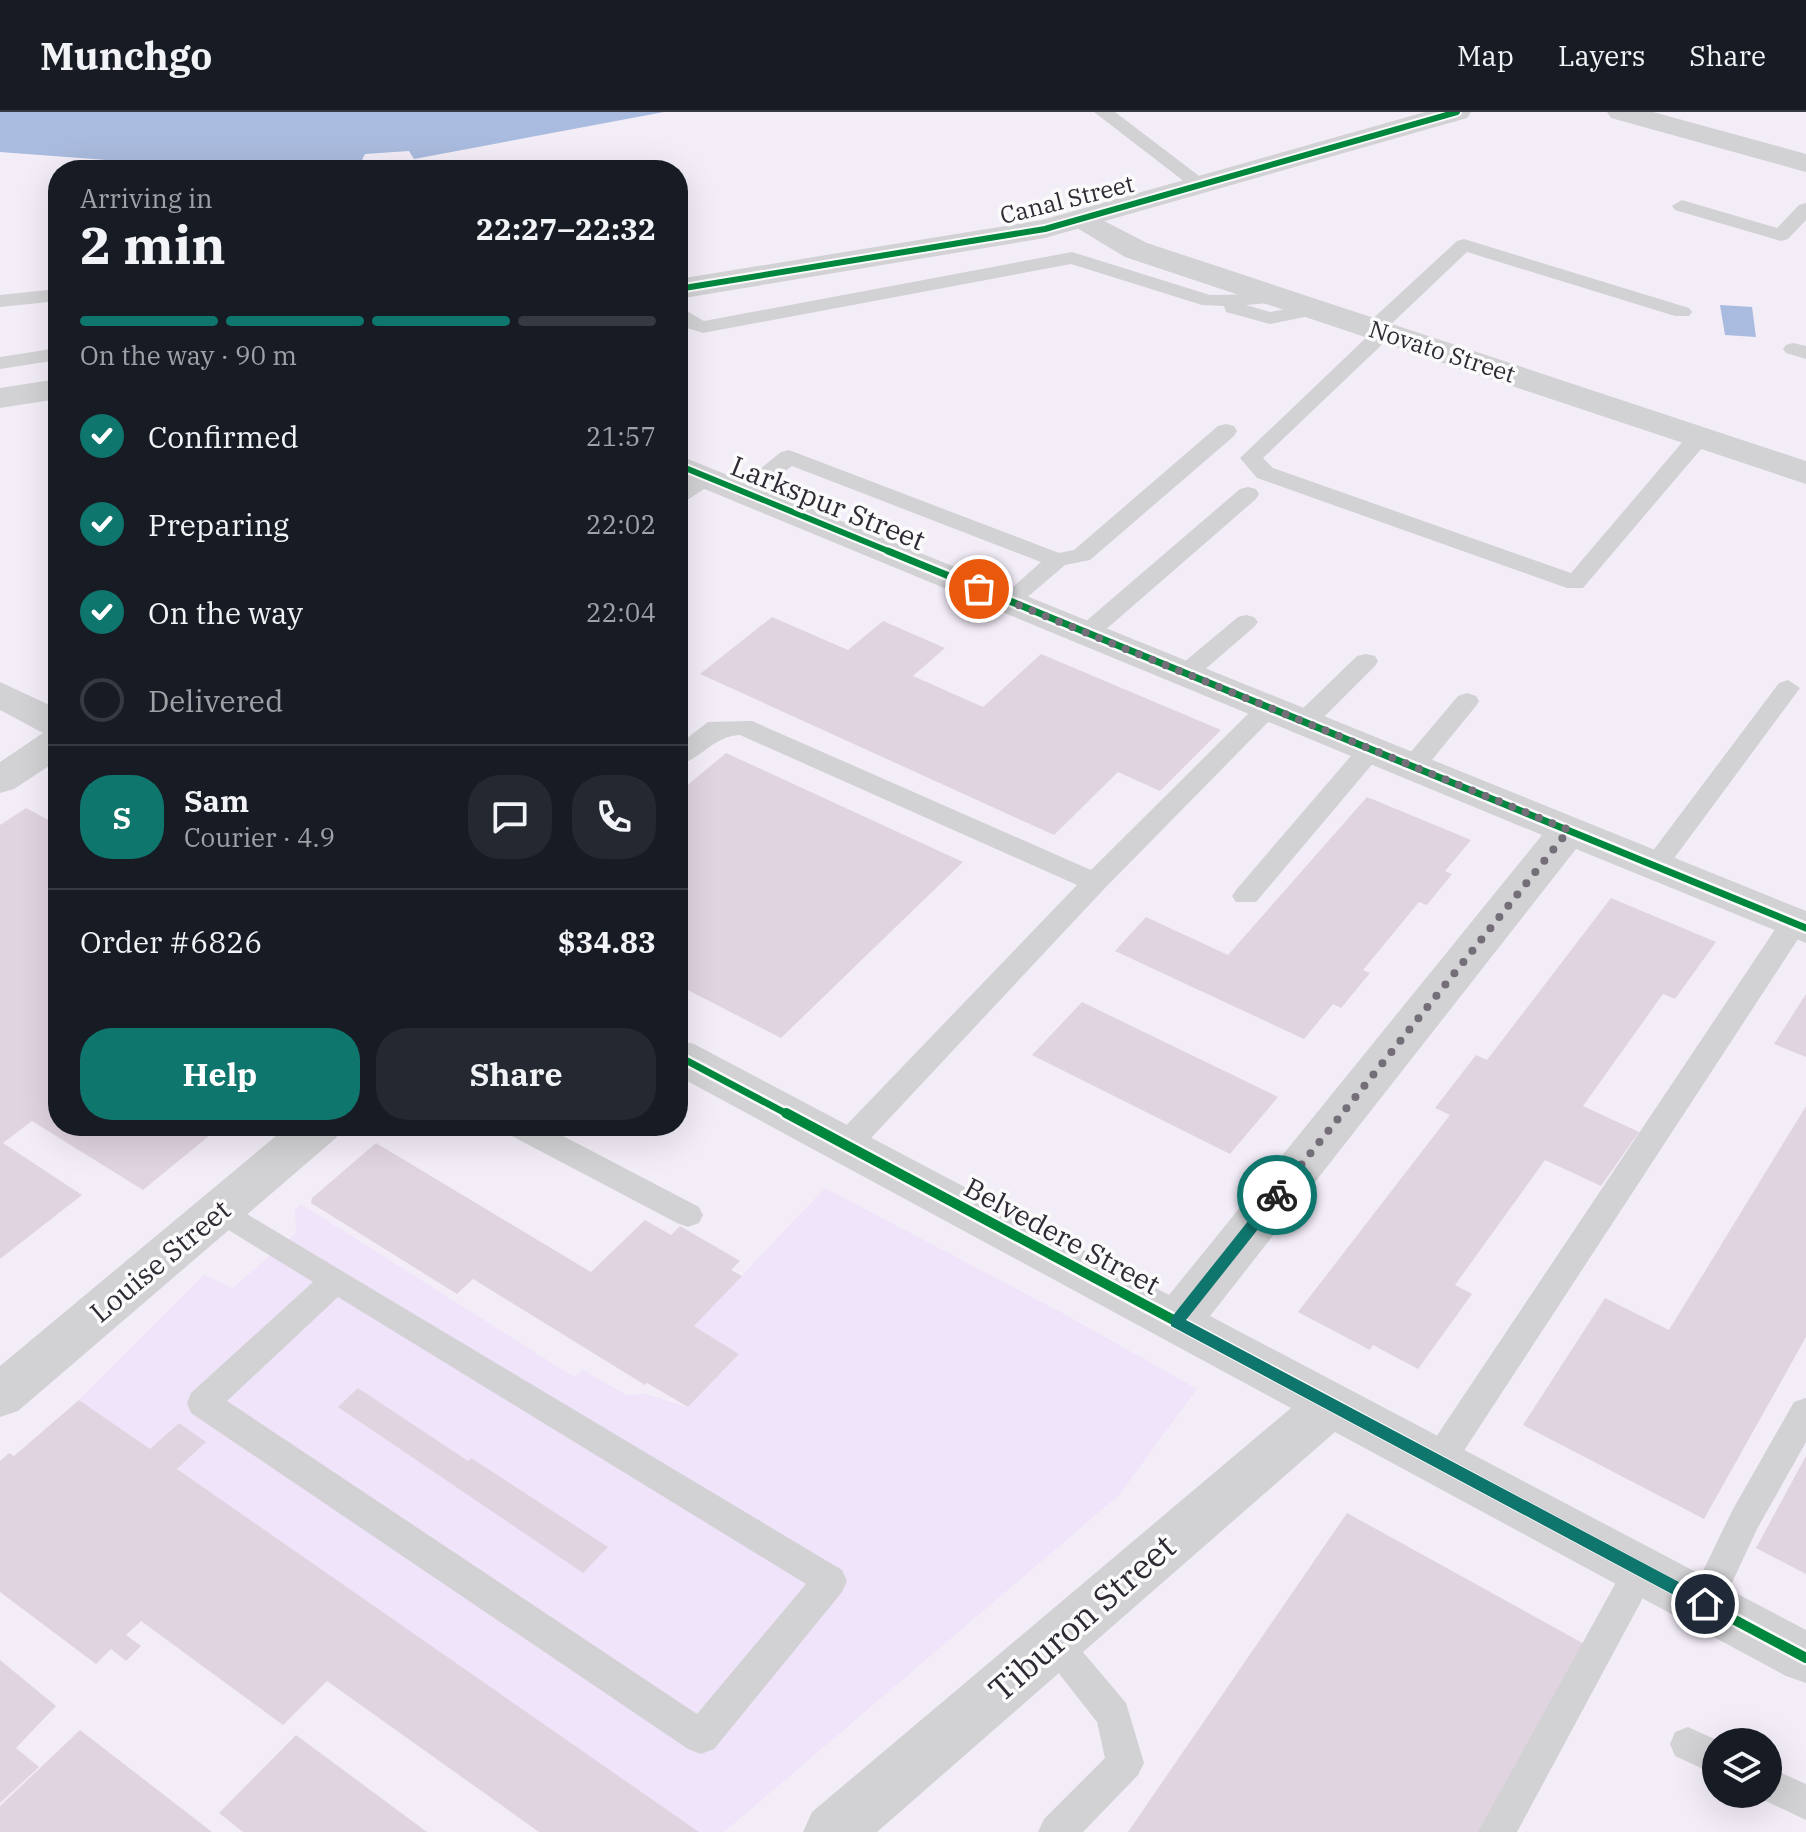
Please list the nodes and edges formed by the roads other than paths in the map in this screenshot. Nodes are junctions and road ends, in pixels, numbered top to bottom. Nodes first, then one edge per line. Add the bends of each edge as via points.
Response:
1 (1103, 112) edge
2 (1457, 112) edge
3 (1621, 112) edge
4 (1806, 163) edge
5 (1201, 185) junction
6 (1682, 206) dead end
7 (1806, 209) edge
8 (1083, 219) junction
9 (688, 287) edge
10 (48, 296) edge
11 (1272, 298) junction
12 (0, 301) edge
13 (1209, 301) junction
14 (1313, 310) junction
15 (1682, 312) dead end
16 (688, 322) edge
17 (703, 327) junction
18 (1378, 330) junction
19 (688, 337) edge
20 (48, 356) edge
21 (0, 363) edge
22 (48, 391) edge
23 (0, 398) edge
24 (1226, 431) dead end
25 (1699, 437) junction
26 (1806, 473) edge
27 (688, 480) edge
28 (743, 492) junction
29 (1248, 494) dead end
30 (1057, 560) junction
31 (1009, 601) junction
32 (1246, 622) dead end
33 (1087, 633) junction
34 (1366, 661) dead end
35 (1186, 673) junction
36 (1788, 688) dead end
37 (0, 694) edge
38 (1467, 701) dead end
39 (1269, 707) junction
40 (48, 720) edge
41 (1304, 722) junction
42 (48, 749) edge
43 (1371, 749) junction
44 (688, 750) edge
45 (1413, 766) junction
46 (0, 780) edge
47 (1569, 830) junction
48 (1655, 866) junction
49 (1095, 882) junction
50 (1246, 896) dead end
51 (1800, 925) edge
52 (688, 1061) edge
53 (307, 1136) edge
54 (538, 1136) edge
55 (846, 1145) junction
56 (220, 1210) junction
57 (688, 1215) dead end
58 (335, 1281) junction
59 (1176, 1322) junction
60 (0, 1396) edge
61 (1331, 1404) junction
62 (1806, 1412) edge
63 (1438, 1462) junction
64 (1641, 1570) junction
65 (1705, 1604) junction
66 (1053, 1643) junction
67 (1806, 1658) edge
68 (1782, 1791) edge
69 (1806, 1803) edge
70 (833, 1832) edge
71 (1057, 1832) edge
72 (1497, 1832) edge

1 - 5 lane
2 - 5 street, Canal Street
3 - 4 street
5 - 8 street, Canal Street
6 - 7 lane via 1781,235
8 - 9 street, Canal Street
8 - 11 street, Novato Street via 1125,246
10 - 12 lane
11 - 13 lane
11 - 14 street, Novato Street
13 - 14 lane via 1270,318
13 - 17 lane via 1072,258
14 - 18 street, Novato Street
15 - 18 lane via 1464,245
16 - 17 lane
17 - 19 lane
18 - 25 street, Novato Street
18 - 25 lane via 1251,458 1265,473 1575,583
20 - 21 lane
22 - 23 street
24 - 30 lane via 1082,555
25 - 26 street, Novato Street
27 - 28 street, Larkspur Street
28 - 30 lane via 789,457
28 - 31 street, Larkspur Street
29 - 33 lane
30 - 31 lane
31 - 33 street, Larkspur Street
32 - 35 lane
33 - 35 street, Larkspur Street
34 - 41 lane
35 - 39 street, Larkspur Street
36 - 48 lane
37 - 40 street
38 - 45 lane
39 - 41 street, Larkspur Street
39 - 49 lane
41 - 43 street, Larkspur Street
42 - 46 street
43 - 45 street, Larkspur Street
43 - 50 lane
44 - 49 lane via 717,728 743,727
45 - 47 street, Larkspur Street
47 - 48 street, Larkspur Street
47 - 59 street
48 - 51 street, Larkspur Street
49 - 55 lane
51 - 63 lane
52 - 55 street, Belvedere Street
53 - 56 street, Louise Street
54 - 57 lane
55 - 59 street, Belvedere Street
56 - 58 lane
56 - 60 street, Louise Street
58 - 58 lane via 830,1581 701,1737 203,1403
59 - 61 street, Belvedere Street
61 - 63 street, Belvedere Street
61 - 66 street, Tiburon Street
62 - 65 lane via 1744,1521
63 - 64 street, Belvedere Street
64 - 65 street, Belvedere Street
64 - 72 lane
65 - 67 street, Belvedere Street
66 - 70 street, Tiburon Street
66 - 71 lane via 1113,1715 1125,1763
68 - 69 lane

